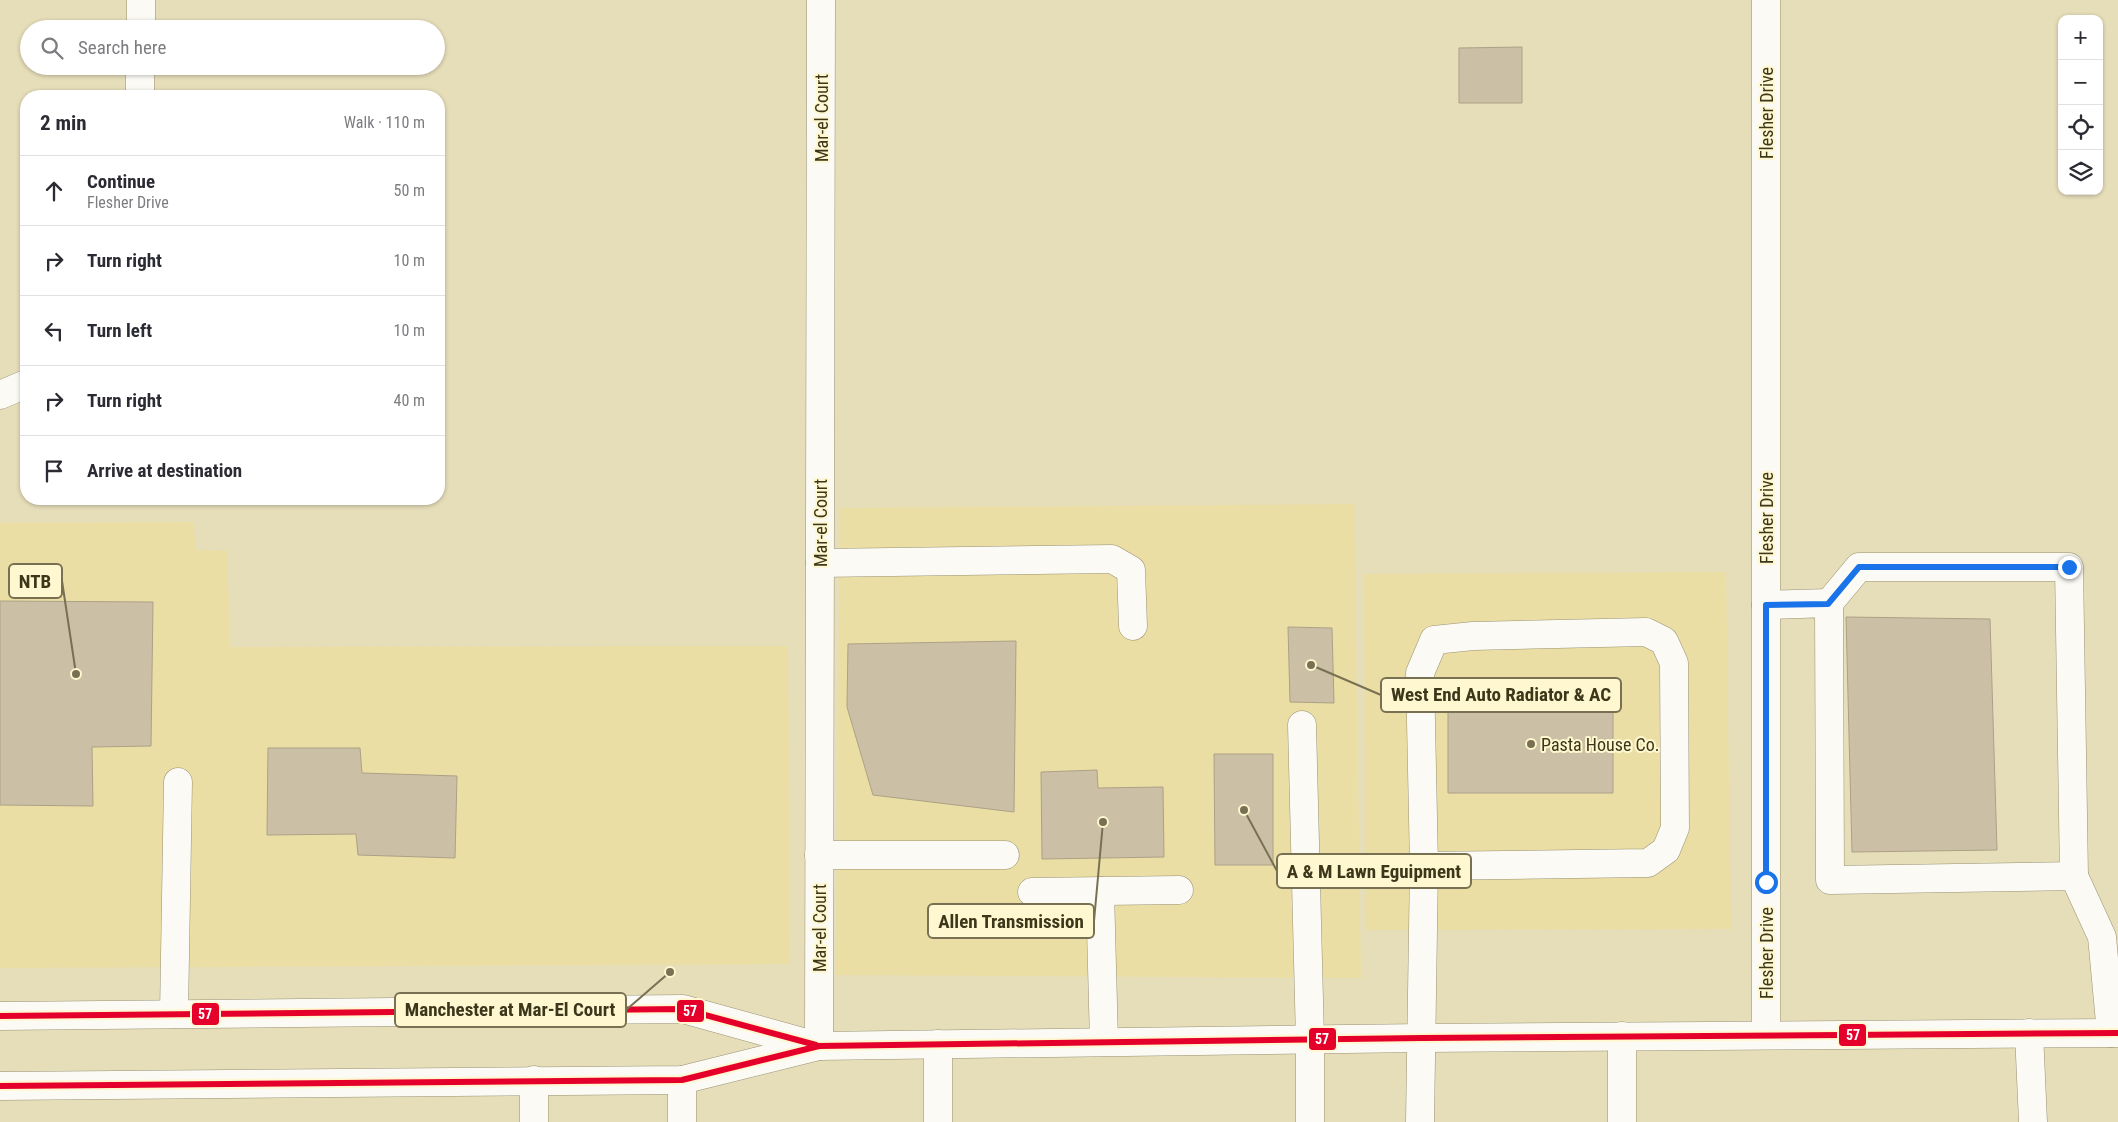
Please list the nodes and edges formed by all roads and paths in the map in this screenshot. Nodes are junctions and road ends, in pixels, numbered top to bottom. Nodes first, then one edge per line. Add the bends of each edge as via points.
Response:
1 (141, 0) edge
2 (821, 0) edge
3 (1766, 0) edge
4 (140, 20) edge
5 (140, 75) edge
6 (140, 90) edge
7 (20, 387) edge
8 (0, 395) edge
9 (820, 563) junction
10 (1828, 604) junction
11 (1766, 605) junction
12 (1133, 626) dead end
13 (1302, 724) dead end
14 (178, 782) dead end
15 (819, 855) junction
16 (1005, 855) dead end
17 (1424, 866) junction
18 (2074, 876) junction
19 (1178, 890) dead end
20 (1100, 891) junction
21 (1032, 892) dead end
22 (174, 1014) junction
23 (0, 1016) edge
24 (2029, 1033) junction
25 (2115, 1033) edge
26 (1766, 1035) junction
27 (1622, 1036) junction
28 (1422, 1038) junction
29 (1310, 1040) junction
30 (1104, 1042) junction
31 (938, 1044) junction
32 (819, 1046) junction
33 (534, 1080) junction
34 (682, 1080) junction
35 (0, 1086) edge
36 (534, 1122) edge
37 (682, 1122) edge
38 (938, 1122) edge
39 (1310, 1122) edge
40 (1420, 1122) edge
41 (1622, 1122) edge
42 (2033, 1122) edge

1 - 4 main road
2 - 9 main road, Mar-el Court
3 - 11 main road, Flesher Drive
5 - 6 main road
7 - 8 main road
9 - 12 main road via 1112,559 1132,570
9 - 15 main road, Mar-el Court
10 - 11 main road
10 - 18 main road via 1830,880
10 - 18 main road via 1859,567 2069,567
11 - 26 main road, Flesher Drive
13 - 29 main road
14 - 22 main road
15 - 16 main road
15 - 32 main road, Mar-el Court
17 - 17 main road via 1420,672 1434,640 1473,636 1646,632 1664,641 1674,663 1674,828 1666,850 1648,863
17 - 28 main road
18 - 25 main road via 2102,937
19 - 20 main road
20 - 21 main road
20 - 30 main road
22 - 23 main road
22 - 32 main road via 683,1009
24 - 25 main road
24 - 26 main road
24 - 42 main road
26 - 27 main road
27 - 28 main road
27 - 41 main road
28 - 29 main road
28 - 40 main road
29 - 30 main road
29 - 39 main road
30 - 31 main road
31 - 32 main road
31 - 38 main road
32 - 34 main road
33 - 34 main road
33 - 35 main road
33 - 36 main road
34 - 37 main road

